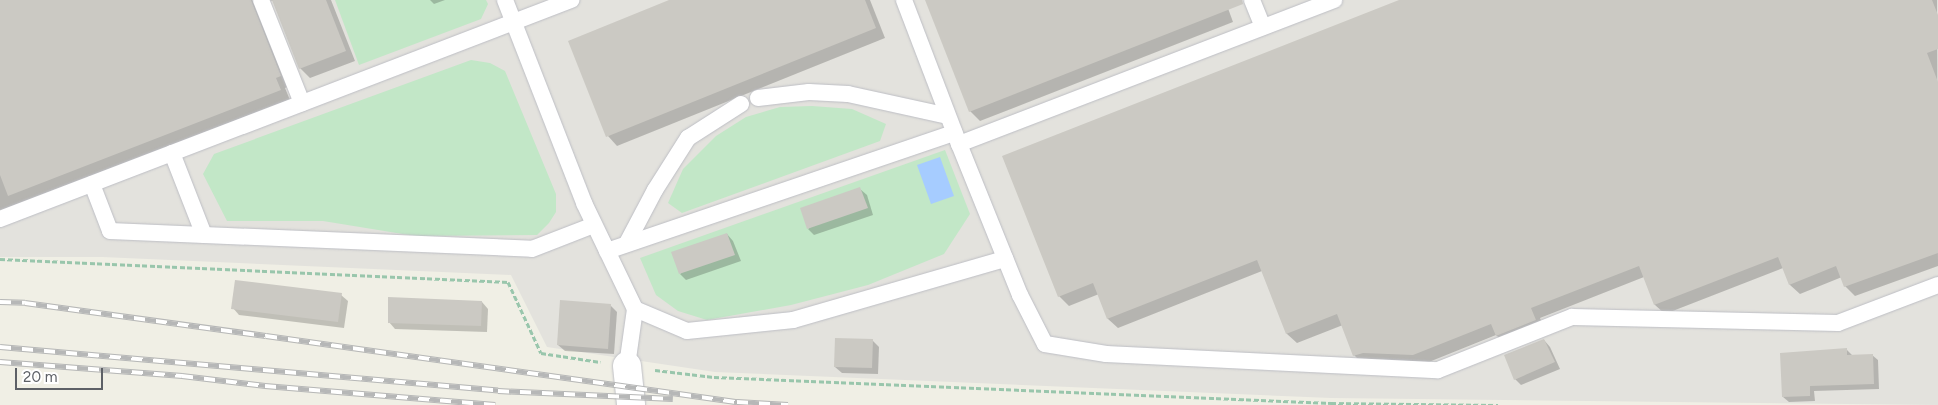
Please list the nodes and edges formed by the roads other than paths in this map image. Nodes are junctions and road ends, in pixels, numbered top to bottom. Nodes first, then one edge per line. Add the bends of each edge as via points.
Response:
1 (261, 0) edge
2 (505, 0) edge
3 (571, 0) edge
4 (904, 0) edge
5 (1252, 0) edge
6 (1334, 0) edge
7 (514, 22) junction
8 (1263, 27) junction
9 (758, 98) dead end
10 (302, 103) junction
11 (741, 104) dead end
12 (948, 116) junction
13 (956, 139) junction
14 (172, 153) junction
15 (92, 184) junction
16 (0, 219) edge
17 (594, 225) junction
18 (204, 235) junction
19 (627, 243) junction
20 (607, 250) junction
21 (1005, 259) junction
22 (1938, 285) edge
23 (635, 309) junction
24 (627, 366) joint
25 (630, 405) edge

1 - 10 lane
2 - 7 lane
3 - 7 lane
4 - 12 lane
5 - 8 lane
6 - 8 lane
7 - 10 lane
7 - 17 lane
8 - 13 lane
9 - 12 lane via 809,92 848,94
10 - 14 lane
11 - 19 lane via 688,138 654,190
12 - 13 lane
13 - 19 lane
13 - 21 lane
14 - 15 lane
14 - 18 lane
15 - 16 lane
15 - 18 lane via 110,231
17 - 18 lane via 532,249
17 - 20 lane
19 - 20 lane
20 - 23 lane
21 - 22 lane via 1046,344 1106,354 1438,370 1572,317 1838,324
21 - 23 lane via 793,320 688,331
23 - 24 lane
24 - 25 street

